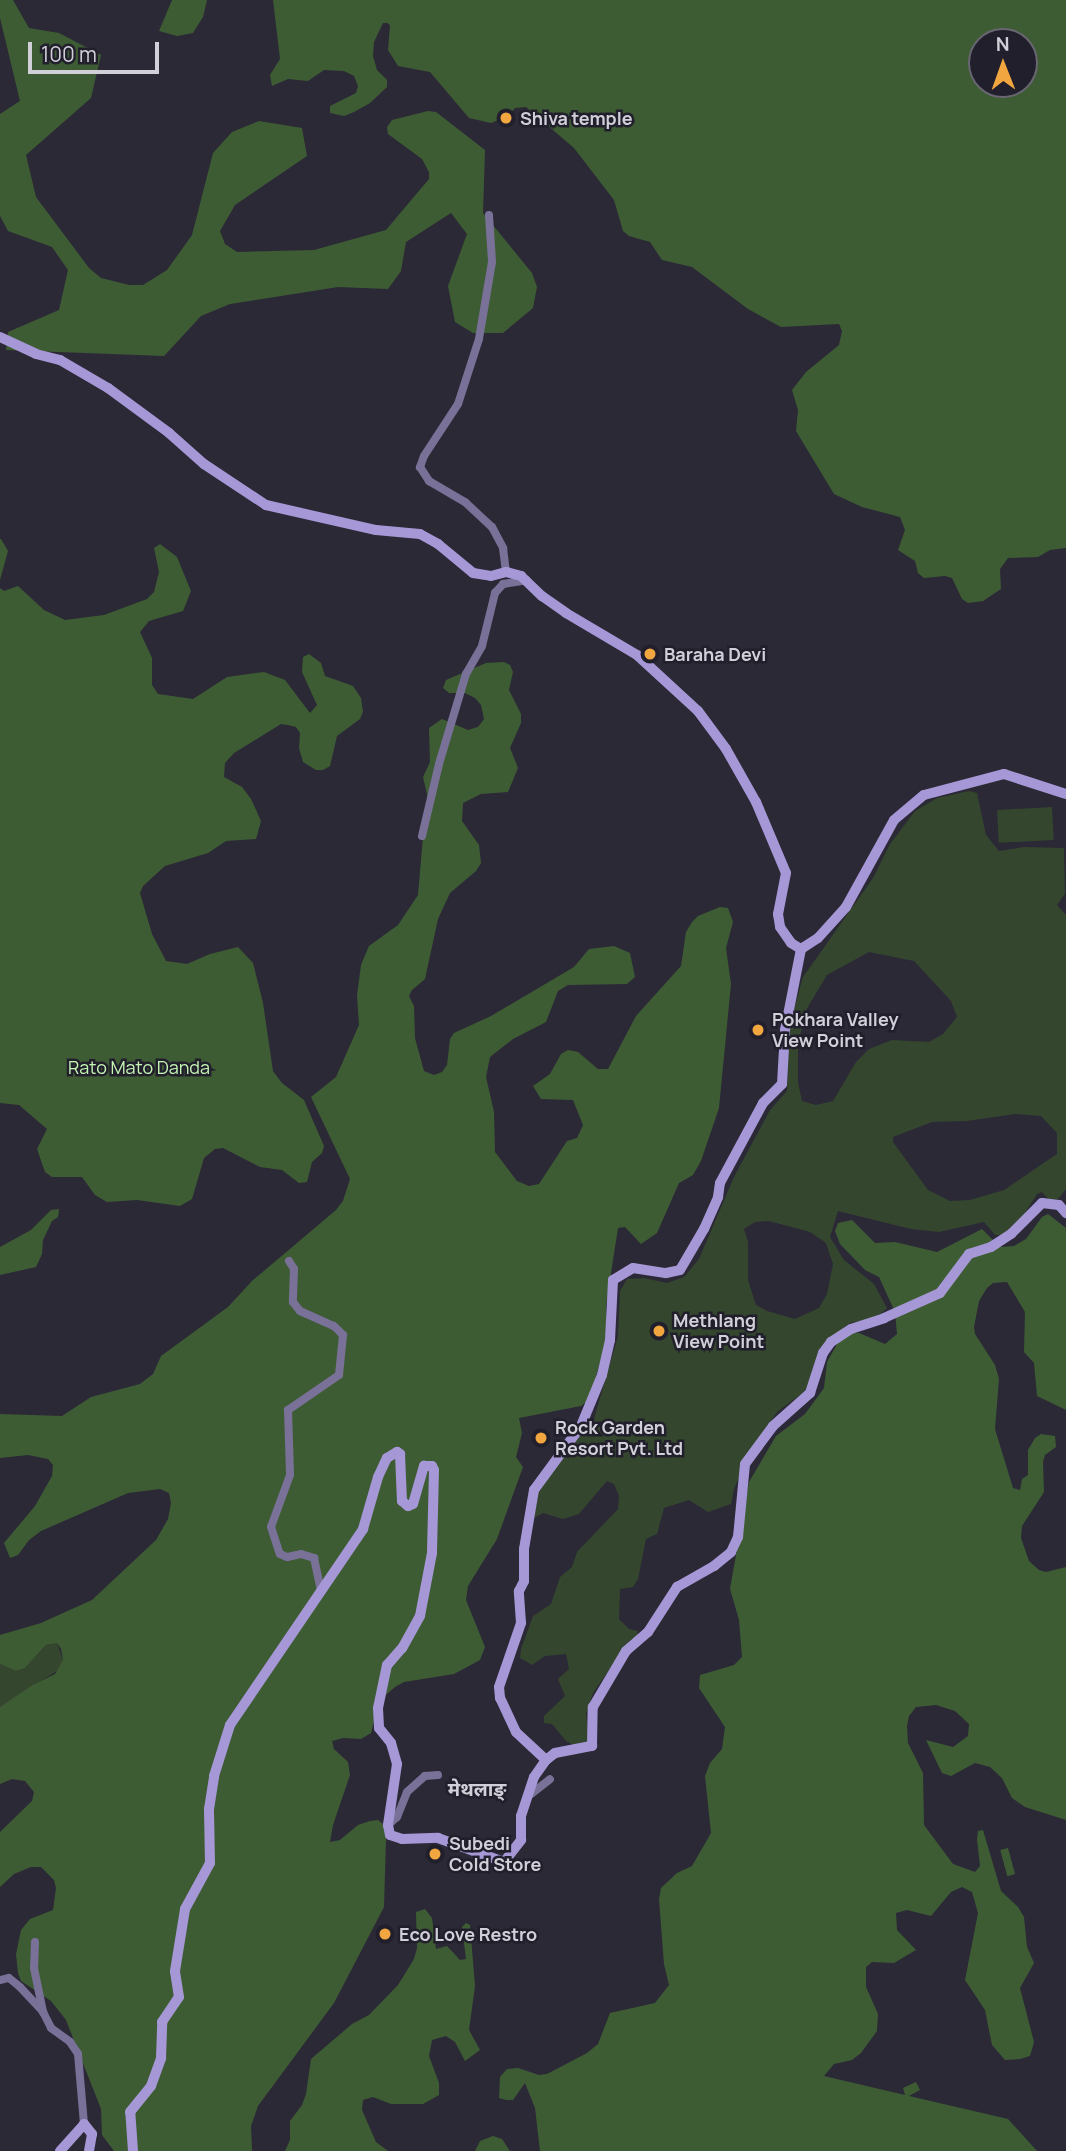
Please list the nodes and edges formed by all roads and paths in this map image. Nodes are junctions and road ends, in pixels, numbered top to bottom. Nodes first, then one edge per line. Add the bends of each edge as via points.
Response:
1 (489, 215) dead end
2 (0, 337) edge
3 (506, 572) junction
4 (527, 580) junction
5 (1066, 794) edge
6 (422, 836) dead end
7 (801, 949) junction
8 (1066, 1213) edge
9 (289, 1261) dead end
10 (321, 1590) junction
11 (545, 1760) junction
12 (438, 1775) dead end
13 (550, 1779) dead end
14 (531, 1794) junction
15 (388, 1825) junction
16 (35, 1942) dead end
17 (0, 1980) edge
18 (43, 2012) junction
19 (84, 2123) junction
20 (60, 2151) edge
21 (89, 2151) edge
22 (133, 2151) edge

1 - 3 street via 492,262 479,339 458,404 420,467 429,481 464,502 492,527 501,539
2 - 3 street via 60,360 108,388 204,464 266,505 376,530 420,534 473,573 491,576
3 - 4 street
4 - 6 street via 503,584 495,593 482,646 467,674 439,764
4 - 7 street via 566,614 637,655 682,694 720,741 773,836 786,873 780,927
5 - 7 street via 1004,774 924,795 894,820 846,907 818,938
7 - 11 street via 785,1030 782,1084 763,1103 680,1270 666,1273 633,1268 613,1280 610,1340 602,1376 581,1426 534,1490 519,1591 521,1623 499,1687 516,1732
8 - 11 street via 1051,1202 1038,1205 1011,1234 969,1254 940,1293 850,1329 831,1342 810,1393 773,1426 745,1464 735,1546 714,1566 677,1587 648,1632 626,1651 593,1707 592,1746 555,1753
9 - 10 street via 294,1269 293,1302 300,1311 343,1335 340,1376 288,1410 290,1475 271,1527 280,1554 314,1559
10 - 15 street via 363,1529 387,1458 400,1454 402,1500 408,1506 421,1470 432,1465 432,1553 420,1616 387,1665 378,1708 379,1728 391,1743 397,1764
10 - 22 street via 230,1725 223,1744 209,1809 210,1863 185,1909 176,1956 179,1997 162,2022 161,2058 151,2086 131,2112
11 - 14 street via 534,1777
12 - 15 street via 425,1776 407,1792 397,1817
13 - 14 street
14 - 15 street via 521,1816 521,1840 504,1862 438,1838 402,1839 390,1835
16 - 18 street via 33,1968
17 - 18 street via 15,1982
18 - 19 street via 51,2028 78,2054
19 - 20 street
19 - 21 street via 92,2134

